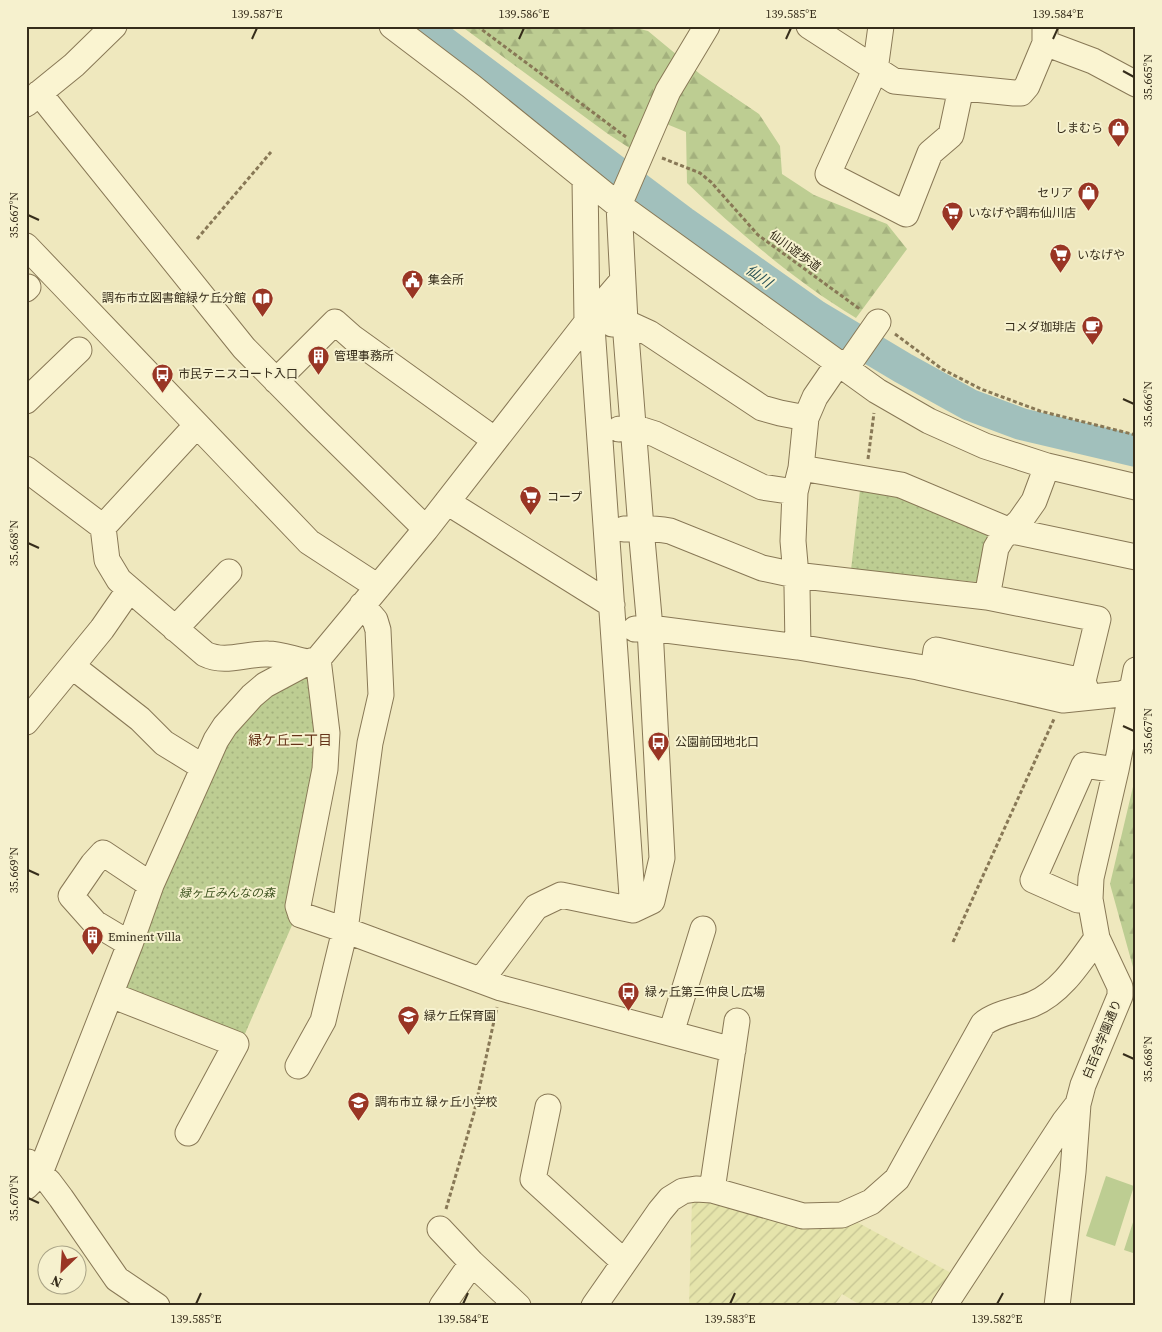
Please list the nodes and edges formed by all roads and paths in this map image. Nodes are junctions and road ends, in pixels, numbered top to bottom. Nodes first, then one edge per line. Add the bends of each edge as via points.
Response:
1 (114, 26) edge
2 (392, 26) edge
3 (477, 26) edge
4 (707, 26) edge
5 (882, 26) edge
6 (820, 30) edge
7 (1045, 35) edge
8 (875, 70) junction
9 (1136, 84) edge
10 (961, 88) junction
11 (32, 99) edge
12 (271, 152) dead end
13 (643, 152) junction
14 (585, 179) junction
15 (622, 198) junction
16 (196, 239) dead end
17 (26, 246) edge
18 (622, 281) junction
19 (625, 322) junction
20 (878, 323) junction
21 (590, 324) junction
22 (79, 350) dead end
23 (846, 362) junction
24 (276, 381) junction
25 (877, 391) junction
26 (26, 401) edge
27 (806, 418) junction
28 (196, 426) junction
29 (633, 427) junction
30 (600, 431) junction
31 (1136, 435) edge
32 (494, 440) junction
33 (1047, 466) junction
34 (800, 468) junction
35 (26, 469) edge
36 (865, 479) junction
37 (1136, 487) edge
38 (795, 492) junction
39 (447, 502) junction
40 (103, 527) junction
41 (641, 528) junction
42 (426, 529) junction
43 (1008, 530) junction
44 (606, 531) junction
45 (1136, 557) edge
46 (229, 572) dead end
47 (795, 575) junction
48 (378, 587) junction
49 (129, 590) junction
50 (987, 597) junction
51 (612, 605) junction
52 (362, 606) junction
53 (650, 628) junction
54 (175, 629) junction
55 (614, 630) junction
56 (798, 647) junction
57 (313, 661) junction
58 (72, 666) junction
59 (933, 670) junction
60 (1134, 682) edge
61 (1086, 689) junction
62 (1063, 700) junction
63 (26, 722) edge
64 (203, 767) junction
65 (1116, 770) junction
66 (151, 885) junction
67 (1090, 899) junction
68 (633, 910) junction
69 (703, 929) dead end
70 (345, 930) junction
71 (1097, 938) junction
72 (954, 942) dead end
73 (130, 944) junction
74 (492, 983) junction
75 (110, 995) junction
76 (737, 1021) dead end
77 (671, 1034) junction
78 (733, 1050) junction
79 (298, 1066) dead end
80 (1078, 1104) junction
81 (548, 1107) dead end
82 (188, 1133) dead end
83 (31, 1174) edge
84 (712, 1190) junction
85 (440, 1229) joint
86 (624, 1262) junction
87 (472, 1263) junction
88 (157, 1306) edge
89 (442, 1306) edge
90 (518, 1306) edge
91 (594, 1306) edge
92 (944, 1306) edge
93 (1056, 1306) edge

1 - 11 street via 74,65
2 - 14 street
3 - 13 path, 仙川遊歩道
4 - 13 street via 668,92
5 - 8 street
6 - 8 street
7 - 9 street
7 - 10 street via 1027,86 1021,93
8 - 10 street via 894,81
8 - 10 street via 828,174 906,214 930,153 951,135
11 - 24 street via 244,348
12 - 16 path
13 - 15 street
13 - 20 path, 仙川遊歩道 via 700,173 758,235
14 - 15 street
14 - 21 street
15 - 18 street
15 - 23 street
17 - 28 street
18 - 19 street
18 - 21 street
19 - 21 street
19 - 27 street via 649,333 762,408
19 - 29 street
20 - 23 street
20 - 31 path, 仙川遊歩道 via 942,369 981,389 1040,411
21 - 30 street
21 - 32 street
22 - 26 street
23 - 25 street
23 - 27 street via 815,397
24 - 32 street via 335,322
24 - 42 street
25 - 33 street via 929,421 985,446
25 - 36 path
27 - 34 street
28 - 40 street
28 - 48 street via 309,542
29 - 30 street
29 - 38 street via 654,434 762,487
29 - 41 street
30 - 44 street
32 - 39 street
33 - 37 street
33 - 43 street via 1034,501 1020,521
34 - 36 street
34 - 38 street
35 - 40 street
36 - 43 street via 901,484
38 - 47 street via 792,540
39 - 42 street
39 - 51 street
40 - 49 street via 107,560
41 - 44 street
41 - 47 street via 670,531 762,568
41 - 53 street
42 - 48 street
43 - 45 street
43 - 50 street via 996,548
44 - 51 street
46 - 54 street
47 - 50 street
47 - 56 street
48 - 52 street
49 - 54 street
49 - 58 street
50 - 61 street via 1098,619
51 - 55 street
52 - 57 street
52 - 70 street via 375,620 378,630 381,695 370,744
53 - 55 street
53 - 56 street
53 - 68 street via 662,858 652,901
54 - 57 street via 213,658 270,654
55 - 68 street
56 - 59 street
57 - 64 street via 275,678 252,696 225,726
57 - 70 street via 327,733 325,769 298,906 301,915
58 - 63 street
58 - 64 street via 140,719 164,743
59 - 61 street via 936,650
59 - 62 street
60 - 61 street via 1121,694
60 - 65 street, 白百合学園通り
61 - 62 street
62 - 72 path
64 - 66 street
65 - 67 street, 白百合学園通り via 1091,878
65 - 67 street via 1084,765 1033,880 1078,900
66 - 73 street
66 - 73 street via 103,853 71,896 95,923
67 - 71 street, 白百合学園通り
68 - 74 street via 561,895 536,907
69 - 77 street
70 - 74 street
70 - 79 street via 323,1021
71 - 80 street, 白百合学園通り via 1120,987 1120,996
71 - 84 street via 1053,993 982,1024 897,1179 871,1202 842,1215 803,1216
73 - 75 street
74 - 77 street
74 - 85 path via 474,1113
75 - 82 street via 236,1044
75 - 83 street
76 - 78 street
77 - 78 street
78 - 84 street
80 - 92 street
80 - 93 street, 白百合学園通り
81 - 86 street via 533,1179
83 - 88 street via 61,1198 117,1279
84 - 86 street via 683,1191 670,1199
85 - 87 street
86 - 91 street
87 - 89 street
87 - 90 street

